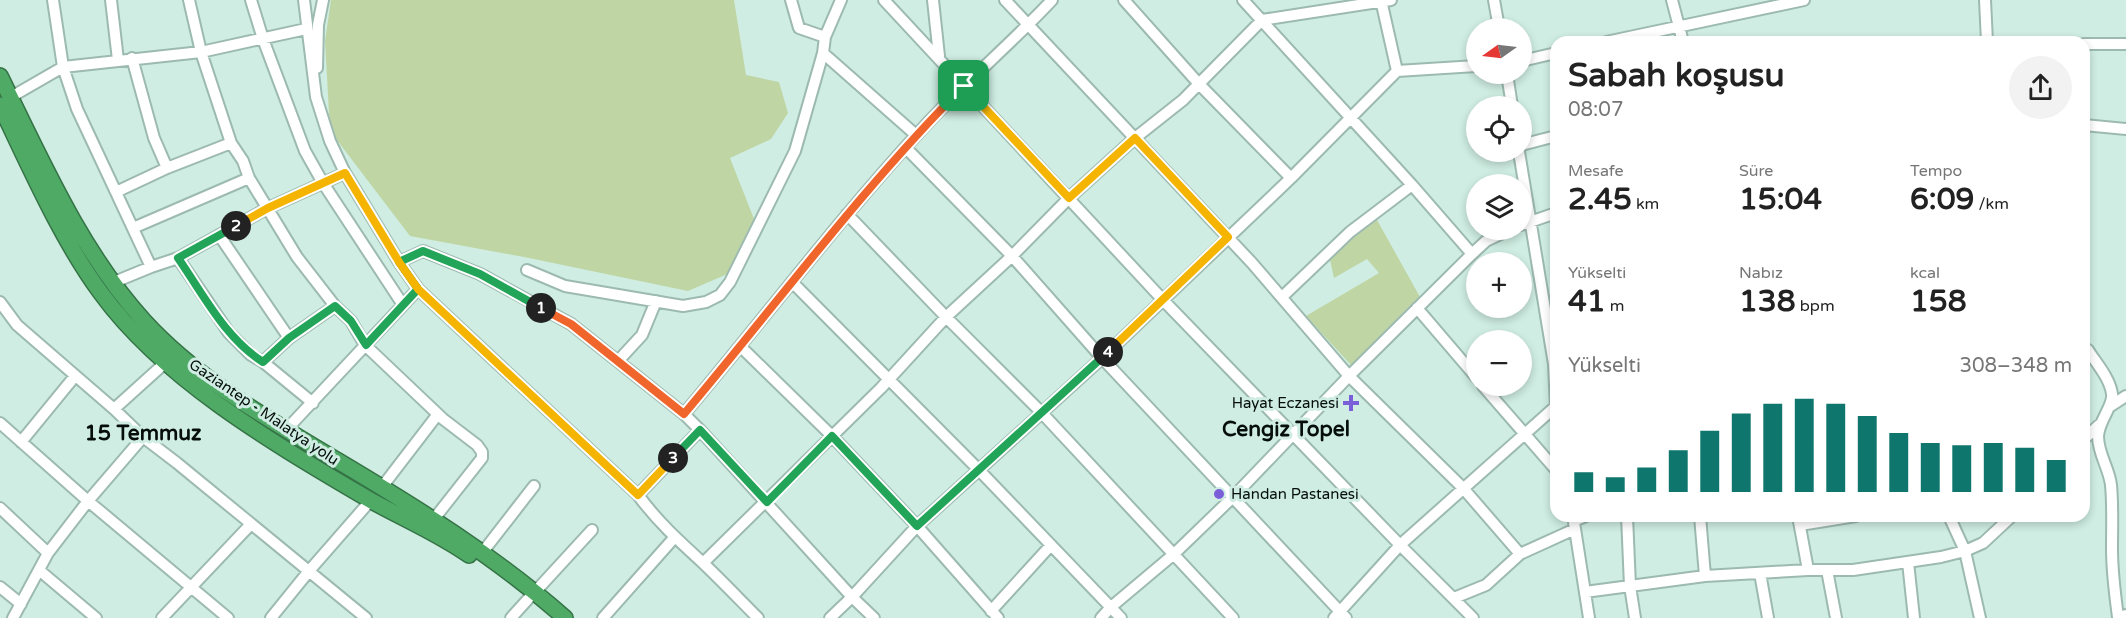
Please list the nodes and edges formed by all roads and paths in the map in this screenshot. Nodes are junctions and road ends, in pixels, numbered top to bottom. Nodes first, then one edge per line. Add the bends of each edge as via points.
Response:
1 (53, 0) edge
2 (111, 0) edge
3 (189, 0) edge
4 (251, 0) edge
5 (304, 0) edge
6 (323, 0) edge
7 (791, 0) edge
8 (841, 0) edge
9 (884, 0) edge
10 (933, 0) edge
11 (1005, 0) edge
12 (1052, 0) edge
13 (1124, 0) edge
14 (1243, 0) edge
15 (1494, 0) edge
16 (1672, 0) edge
17 (1804, 0) edge
18 (1985, 0) edge
19 (1384, 1) edge
20 (1497, 18) edge
21 (1262, 20) junction
22 (1028, 25) junction
23 (1679, 26) junction
24 (306, 29) junction
25 (1633, 36) edge
26 (1682, 36) edge
27 (1987, 36) edge
28 (825, 37) junction
29 (263, 39) junction
30 (2090, 44) edge
31 (2126, 44) edge
32 (201, 52) junction
33 (823, 53) junction
34 (1550, 54) edge
35 (939, 56) junction
36 (132, 58) junction
37 (1532, 58) edge
38 (118, 60) junction
39 (63, 67) junction
40 (1466, 67) edge
41 (1397, 71) junction
42 (0, 76) edge
43 (1199, 84) junction
44 (964, 86) junction
45 (315, 97) junction
46 (5, 101) edge
47 (1350, 117) junction
48 (2090, 126) edge
49 (2126, 129) edge
50 (916, 135) junction
51 (1135, 138) junction
52 (1550, 138) edge
53 (231, 143) junction
54 (1532, 143) edge
55 (906, 148) junction
56 (167, 168) junction
57 (345, 173) junction
58 (249, 178) junction
59 (1291, 178) junction
60 (322, 183) junction
61 (1412, 185) junction
62 (116, 192) junction
63 (1069, 198) junction
64 (268, 208) junction
65 (847, 214) junction
66 (1550, 215) edge
67 (1532, 221) edge
68 (133, 228) junction
69 (219, 236) junction
70 (1228, 237) junction
71 (1490, 240) edge
72 (1529, 240) edge
73 (1470, 252) edge
74 (1474, 252) edge
75 (1012, 256) junction
76 (178, 258) junction
77 (1466, 260) edge
78 (399, 262) junction
79 (151, 267) junction
80 (527, 270) dead end
81 (792, 282) junction
82 (112, 283) junction
83 (418, 289) junction
84 (1282, 297) junction
85 (1163, 300) junction
86 (656, 301) junction
87 (0, 302) edge
88 (403, 305) junction
89 (335, 306) junction
90 (1418, 308) junction
91 (946, 317) junction
92 (289, 338) junction
93 (1550, 340) edge
94 (366, 345) junction
95 (741, 347) junction
96 (2090, 353) edge
97 (1102, 358) junction
98 (618, 361) junction
99 (166, 362) junction
100 (263, 362) junction
101 (1466, 365) edge
102 (75, 376) junction
103 (1348, 376) junction
104 (888, 380) junction
105 (1492, 396) edge
106 (2126, 396) edge
107 (313, 403) junction
108 (2109, 407) junction
109 (114, 409) junction
110 (1041, 412) junction
111 (1550, 412) edge
112 (438, 414) junction
113 (684, 414) junction
114 (0, 423) edge
115 (2099, 425) junction
116 (286, 430) junction
117 (700, 430) junction
118 (2090, 433) edge
119 (1292, 434) junction
120 (1526, 435) junction
121 (832, 436) junction
122 (143, 437) junction
123 (21, 442) junction
124 (1550, 463) edge
125 (978, 469) junction
126 (534, 486) dead end
127 (382, 488) junction
128 (1463, 488) junction
129 (638, 495) junction
130 (1233, 497) junction
131 (371, 500) junction
132 (88, 501) junction
133 (767, 502) junction
134 (0, 508) edge
135 (434, 519) junction
136 (1574, 522) edge
137 (1627, 522) edge
138 (1700, 522) edge
139 (1799, 522) edge
140 (1952, 522) edge
141 (2006, 522) edge
142 (251, 524) junction
143 (917, 526) junction
144 (592, 530) dead end
145 (674, 538) junction
146 (1051, 545) junction
147 (1400, 545) junction
148 (1965, 551) junction
149 (482, 553) junction
150 (48, 554) junction
151 (1174, 554) junction
152 (1520, 554) junction
153 (1908, 562) junction
154 (703, 563) junction
155 (39, 570) junction
156 (1808, 570) junction
157 (1827, 570) junction
158 (309, 571) junction
159 (1760, 573) junction
160 (1705, 576) junction
161 (1630, 586) junction
162 (0, 587) edge
163 (190, 587) junction
164 (1585, 592) junction
165 (532, 595) junction
166 (852, 597) junction
167 (1454, 598) junction
168 (21, 604) junction
169 (1111, 607) junction
170 (994, 614) edge
171 (2126, 615) edge
172 (1340, 616) edge
173 (13, 618) edge
174 (96, 618) edge
175 (162, 618) edge
176 (228, 618) edge
177 (272, 618) edge
178 (366, 618) edge
179 (511, 618) edge
180 (551, 618) edge
181 (565, 618) edge
182 (603, 618) edge
183 (758, 618) edge
184 (830, 618) edge
185 (874, 618) edge
186 (1101, 618) edge
187 (1121, 618) edge
188 (1233, 618) edge
189 (1473, 618) edge
190 (1589, 618) edge
191 (1635, 618) edge
192 (1768, 618) edge
193 (1836, 618) edge
194 (1914, 618) edge
195 (1980, 618) edge
196 (2113, 618) edge
197 (2118, 618) edge

1 - 39 street
2 - 38 street
3 - 32 street
4 - 29 street
5 - 24 street
6 - 45 street
7 - 28 street via 799,28
8 - 28 street
9 - 35 street
10 - 35 street
11 - 22 street
12 - 22 street
13 - 43 street
14 - 21 street
15 - 20 street
16 - 23 street
17 - 23 street
18 - 27 street
19 - 21 street
19 - 41 street
21 - 43 street
21 - 47 street
22 - 44 street
22 - 51 street
23 - 25 street
23 - 26 street
24 - 29 street
24 - 45 street
28 - 33 street
29 - 32 street
29 - 60 street via 305,151
30 - 31 street
32 - 36 street
32 - 53 street
33 - 50 street
33 - 86 street via 795,151 730,282 720,295 706,302 683,306
34 - 37 street
35 - 44 street
36 - 38 street
36 - 56 street via 154,138
38 - 39 street
39 - 46 street
39 - 62 street via 77,109
40 - 41 street
41 - 47 street
42 - 46 highway, Gaziantep - Malatya yolu
43 - 51 street
43 - 59 street
44 - 50 street
44 - 63 street
45 - 57 street
46 - 82 highway, Gaziantep - Malatya yolu
46 - 99 highway, Gaziantep - Malatya yolu via 68,241 101,293
47 - 59 street
47 - 61 street
48 - 49 street
50 - 55 street
51 - 63 street
51 - 70 street
52 - 54 street
53 - 56 street
53 - 58 street
55 - 65 street
55 - 75 street
56 - 62 street
57 - 60 street
57 - 78 street
58 - 64 street
58 - 68 street
59 - 70 street
60 - 64 street
60 - 88 street
61 - 73 street
61 - 84 street via 1350,232
62 - 68 street
63 - 75 street
63 - 85 street
64 - 69 street
64 - 89 street via 297,257
65 - 81 street
65 - 91 street
66 - 67 street
68 - 79 street
69 - 76 street
69 - 92 street
70 - 84 street
70 - 85 street
71 - 74 street
72 - 93 street
75 - 91 street
75 - 97 street
76 - 79 street
76 - 100 street via 229,333
77 - 90 street
78 - 83 street
78 - 98 street via 423,251 480,274 571,324
79 - 82 street
80 - 86 street via 566,286
81 - 95 street
81 - 104 street
82 - 116 highway, Gaziantep - Malatya yolu via 145,322 201,373
83 - 88 street
83 - 129 street
84 - 103 street
85 - 97 street
85 - 119 street
86 - 98 street via 642,336
87 - 102 street via 16,325
88 - 94 street
89 - 92 street
89 - 94 street via 351,321
90 - 101 street
90 - 103 street
91 - 104 street
91 - 110 street
92 - 100 street
94 - 107 street
94 - 112 street
95 - 113 street
95 - 121 street
96 - 108 street via 2113,395
97 - 110 street
97 - 130 street
98 - 113 street
99 - 109 street
99 - 131 highway, Gaziantep - Malatya yolu via 196,388 281,446
100 - 107 street
102 - 109 street
102 - 123 street
103 - 119 street
103 - 128 street
104 - 121 street
104 - 125 street
105 - 120 street
106 - 108 street
107 - 116 street
108 - 115 street
109 - 122 street
110 - 125 street
110 - 151 street
111 - 120 street
112 - 127 street
112 - 135 street via 477,445 482,458
113 - 117 street
114 - 123 street
115 - 118 street
115 - 197 street via 2099,449 2110,483
116 - 127 highway, Gaziantep - Malatya yolu
117 - 129 street
117 - 133 street
119 - 130 street
119 - 147 street
120 - 124 street
120 - 128 street
121 - 133 street
121 - 143 street
122 - 132 street
122 - 142 street
123 - 132 street
125 - 143 street
125 - 146 street
126 - 149 street
127 - 135 highway, Gaziantep - Malatya yolu
128 - 147 street
128 - 152 street
129 - 145 street
130 - 151 street
130 - 172 street
131 - 158 street
131 - 165 highway, Gaziantep - Malatya yolu
132 - 150 street
132 - 163 street
133 - 154 street
133 - 166 street
134 - 150 street
135 - 149 highway, Gaziantep - Malatya yolu
136 - 152 street
136 - 164 street
137 - 161 street
138 - 160 street
139 - 156 street
140 - 148 street
141 - 148 street via 1983,543
142 - 158 street
142 - 163 street
143 - 166 street
143 - 170 street
144 - 165 street
145 - 154 street
145 - 182 street
146 - 169 street
146 - 170 street
147 - 167 street
147 - 172 street
148 - 153 street
148 - 195 street
149 - 165 highway, Gaziantep - Malatya yolu
150 - 155 street
151 - 169 street
151 - 188 street
152 - 167 street via 1486,585
153 - 157 street
153 - 194 street
154 - 183 street
155 - 168 street
155 - 174 street
156 - 157 street
156 - 159 street
157 - 193 street
158 - 177 street
158 - 178 street
159 - 160 street
159 - 192 street
160 - 161 street
161 - 164 street
161 - 191 street
162 - 168 street
163 - 175 street
163 - 176 street
164 - 190 street
165 - 179 street
165 - 180 highway, Gaziantep - Malatya yolu
165 - 181 highway, Gaziantep - Malatya yolu
166 - 184 street
166 - 185 street
167 - 189 street
168 - 173 street
169 - 186 street
169 - 187 street
171 - 197 street
196 - 197 street

